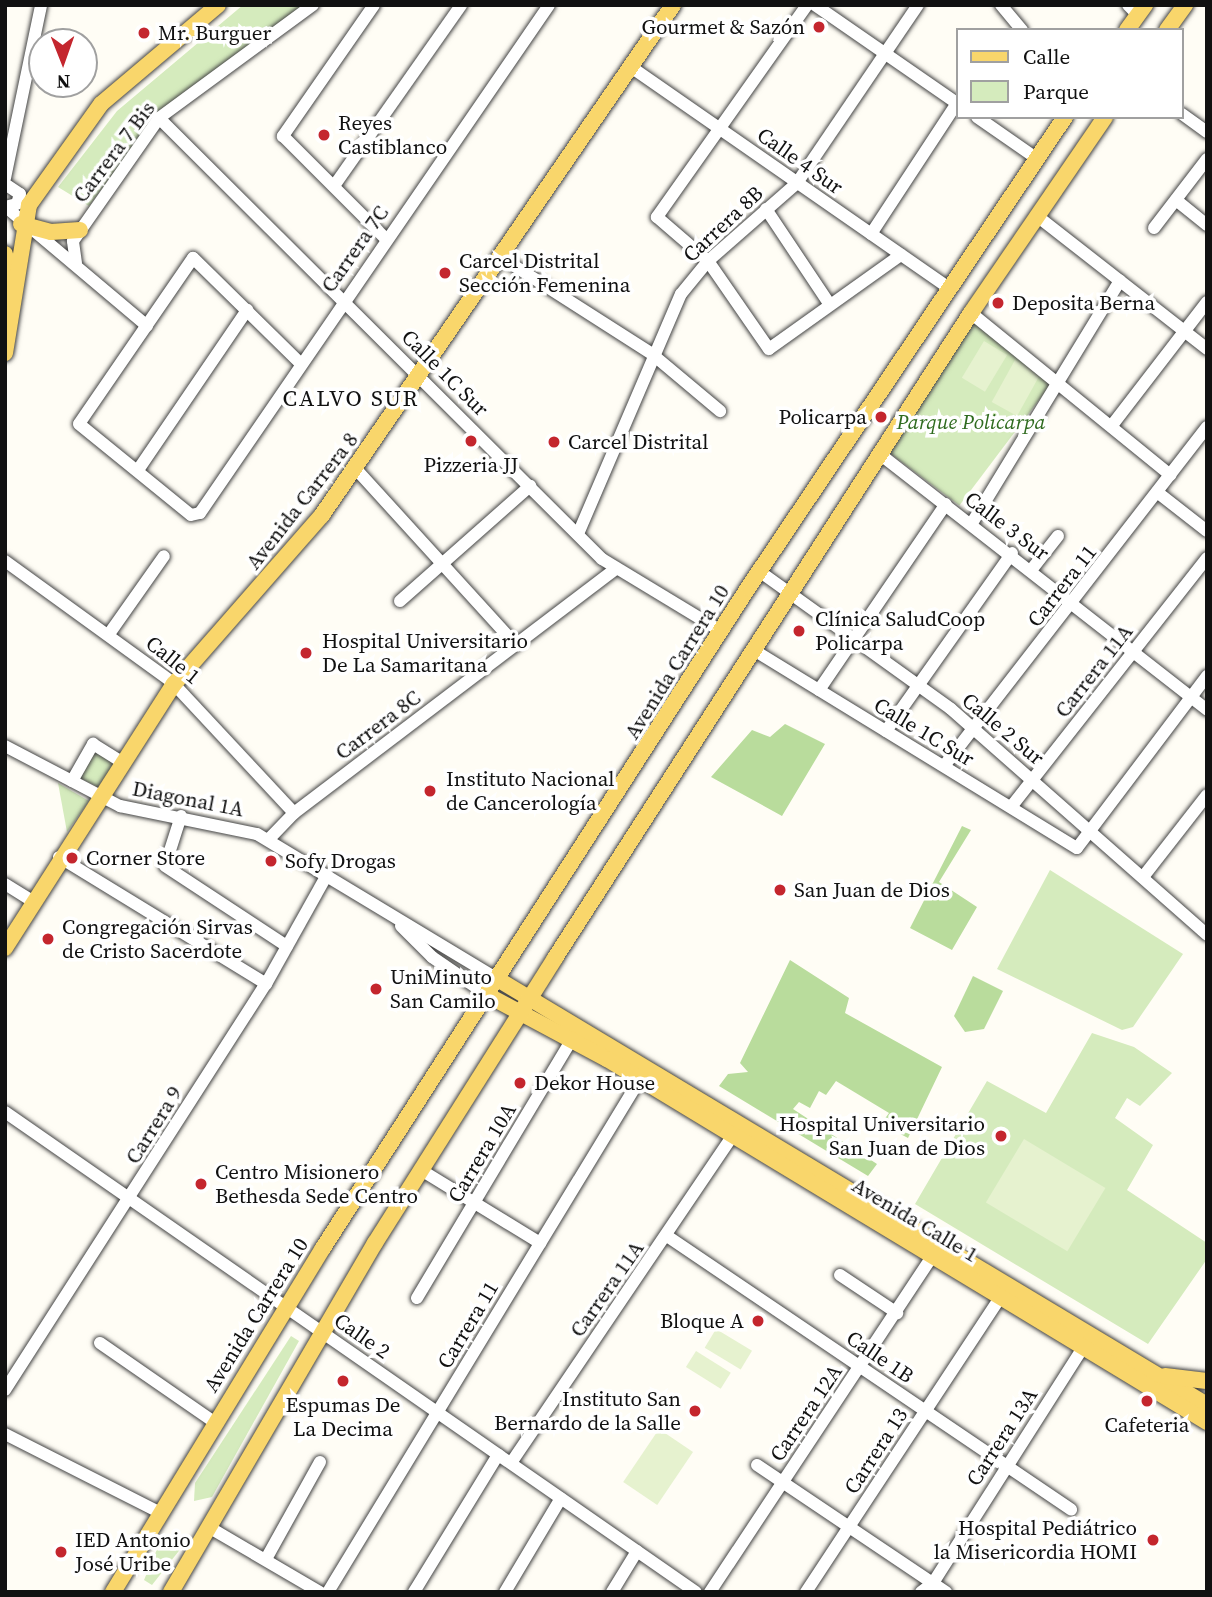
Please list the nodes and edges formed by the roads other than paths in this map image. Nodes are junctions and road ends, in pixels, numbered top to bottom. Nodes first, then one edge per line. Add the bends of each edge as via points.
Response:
1 (41, 5) edge
2 (218, 5) edge
3 (313, 5) edge
4 (374, 5) edge
5 (461, 5) edge
6 (549, 5) edge
7 (673, 5) edge
8 (807, 5) edge
9 (815, 5) edge
10 (918, 5) edge
11 (1001, 5) edge
12 (1185, 5) edge
13 (1137, 9) edge
14 (1020, 28) edge
15 (1128, 28) edge
16 (1168, 28) edge
17 (885, 54) junction
18 (631, 67) junction
19 (956, 103) edge
20 (956, 107) edge
21 (1184, 115) edge
22 (159, 118) junction
23 (980, 119) edge
24 (1064, 119) edge
25 (1104, 119) edge
26 (720, 129) junction
27 (1207, 132) edge
28 (1036, 158) junction
29 (1207, 159) edge
30 (11, 181) edge
31 (797, 183) junction
32 (334, 186) junction
33 (38, 190) junction
34 (1176, 200) junction
35 (6, 207) edge
36 (766, 209) junction
37 (1037, 216) junction
38 (22, 223) junction
39 (1207, 225) edge
40 (1154, 228) dead end
41 (80, 230) junction
42 (871, 234) junction
43 (386, 239) junction
44 (5, 254) edge
45 (901, 255) junction
46 (502, 258) junction
47 (708, 261) junction
48 (76, 263) junction
49 (1120, 281) junction
50 (947, 287) junction
51 (344, 299) junction
52 (1207, 302) edge
53 (830, 306) junction
54 (247, 310) junction
55 (12, 312) junction
56 (971, 313) junction
57 (147, 326) junction
58 (1185, 331) junction
59 (1207, 349) edge
60 (5, 353) edge
61 (652, 354) junction
62 (300, 363) junction
63 (421, 375) junction
64 (1058, 381) junction
65 (720, 411) dead end
66 (1113, 424) junction
67 (1207, 427) edge
68 (880, 455) junction
69 (355, 468) junction
70 (138, 470) junction
71 (1170, 475) junction
72 (530, 486) junction
73 (1157, 492) junction
74 (946, 504) junction
75 (972, 523) junction
76 (1207, 531) edge
77 (578, 534) junction
78 (1058, 536) dead end
79 (1012, 553) junction
80 (164, 555) dead end
81 (1207, 558) edge
82 (5, 561) edge
83 (442, 563) junction
84 (616, 569) junction
85 (1032, 569) junction
86 (759, 571) junction
87 (790, 592) junction
88 (400, 601) dead end
89 (1074, 602) junction
90 (721, 631) junction
91 (109, 634) junction
92 (856, 636) junction
93 (516, 645) junction
94 (752, 649) junction
95 (1134, 651) junction
96 (1207, 677) edge
97 (174, 684) junction
98 (919, 685) junction
99 (819, 690) junction
100 (1191, 697) junction
101 (1207, 710) edge
102 (974, 729) junction
103 (886, 731) junction
104 (5, 746) edge
105 (122, 762) junction
106 (944, 766) junction
107 (1033, 779) junction
108 (72, 781) junction
109 (1207, 795) edge
110 (100, 796) junction
111 (1011, 807) junction
112 (294, 813) junction
113 (181, 816) junction
114 (1091, 829) junction
115 (268, 840) junction
116 (59, 857) junction
117 (327, 875) junction
118 (1143, 877) junction
119 (5, 884) edge
120 (32, 901) junction
121 (389, 913) junction
122 (1207, 935) edge
123 (287, 946) junction
124 (5, 948) edge
125 (499, 979) junction
126 (266, 984) junction
127 (489, 996) junction
128 (530, 998) junction
129 (519, 1015) junction
130 (575, 1034) junction
131 (640, 1079) junction
132 (5, 1112) edge
133 (733, 1135) junction
134 (421, 1170) junction
135 (132, 1197) junction
136 (475, 1204) junction
137 (667, 1236) junction
138 (540, 1243) junction
139 (933, 1255) junction
140 (840, 1275) dead end
141 (1004, 1291) junction
142 (417, 1298) dead end
143 (286, 1306) junction
144 (897, 1313) junction
145 (323, 1332) junction
146 (1087, 1341) junction
147 (100, 1343) dead end
148 (860, 1367) junction
149 (1152, 1373) junction
150 (1207, 1381) edge
151 (5, 1390) edge
152 (1207, 1405) edge
153 (925, 1411) junction
154 (437, 1412) junction
155 (215, 1422) junction
156 (1207, 1422) edge
157 (5, 1434) edge
158 (498, 1455) junction
159 (320, 1462) dead end
160 (511, 1463) junction
161 (757, 1465) dead end
162 (1008, 1466) junction
163 (783, 1482) junction
164 (561, 1498) junction
165 (1070, 1510) dead end
166 (159, 1512) junction
167 (849, 1526) junction
168 (212, 1529) junction
169 (637, 1551) junction
170 (267, 1559) junction
171 (933, 1583) junction
172 (113, 1592) edge
173 (171, 1592) edge
174 (320, 1592) edge
175 (328, 1592) edge
176 (414, 1592) edge
177 (505, 1592) edge
178 (612, 1592) edge
179 (696, 1592) edge
180 (710, 1592) edge
181 (806, 1592) edge
182 (920, 1592) edge
183 (946, 1592) edge

1 - 30 street
2 - 33 main road via 102,104
3 - 22 street, Carrera 7 Bis
4 - 32 street via 283,136
5 - 32 street
6 - 43 street, Carrera 7C
7 - 18 main road, Avenida Carrera 8
8 - 26 street
9 - 17 street
10 - 17 street, Carrera 8B
11 - 14 street
12 - 16 main road
13 - 15 main road
17 - 19 street
17 - 31 street, Carrera 8B
18 - 26 street, Calle 4 Sur
18 - 46 main road, Avenida Carrera 8
20 - 42 street
21 - 27 street
22 - 41 street, Carrera 7 Bis
22 - 51 street, Calle 1C Sur
23 - 28 street
24 - 28 main road, Avenida Carrera 10
25 - 37 main road
26 - 31 street, Calle 4 Sur
26 - 47 street via 657,217
28 - 50 main road, Avenida Carrera 10
29 - 34 street
30 - 33 main road
30 - 35 street via 19,201
31 - 36 street, Carrera 8B
31 - 42 street, Calle 4 Sur
32 - 43 street
33 - 38 main road
34 - 39 street
34 - 40 street
35 - 38 street
36 - 47 street, Carrera 8B
36 - 53 street
37 - 49 street
37 - 56 main road
38 - 41 main road via 51,232
38 - 48 street
38 - 55 main road
41 - 48 street, Carrera 7 Bis via 72,246
42 - 45 street, Calle 4 Sur
43 - 51 street, Carrera 7C
44 - 55 main road
45 - 50 street, Calle 4 Sur
45 - 53 street
46 - 61 street
46 - 63 main road, Avenida Carrera 8
47 - 53 street via 769,349
47 - 61 street, Carrera 8B via 681,294
48 - 57 street
49 - 58 street
49 - 64 street
50 - 86 main road, Avenida Carrera 10
51 - 62 street, Carrera 7C
51 - 63 street, Calle 1C Sur
52 - 58 street
54 - 57 street via 193,258
54 - 62 street
54 - 70 street
55 - 60 main road
56 - 64 street
56 - 68 main road
57 - 70 street via 79,424
58 - 59 street
58 - 66 street
61 - 65 street
61 - 77 street, Carrera 8B
62 - 70 street, Carrera 7C via 195,515
63 - 69 main road, Avenida Carrera 8
63 - 72 street, Calle 1C Sur
64 - 66 street
64 - 75 street
66 - 71 street
67 - 71 street, Carrera 11
68 - 74 street, Calle 3 Sur
68 - 87 main road
69 - 83 street
69 - 97 main road, Avenida Carrera 8 via 298,546
71 - 73 street, Carrera 11
72 - 77 street, Calle 1C Sur
72 - 83 street
73 - 76 street
73 - 89 street, Carrera 11
74 - 75 street, Calle 3 Sur
74 - 92 street
75 - 79 street, Calle 3 Sur
77 - 84 street, Calle 1C Sur
78 - 85 street
79 - 85 street, Calle 3 Sur
79 - 98 street
80 - 91 street
81 - 95 street, Carrera 11A
82 - 91 street, Calle 1
83 - 88 street
83 - 93 street
84 - 90 street, Calle 1C Sur
84 - 93 street, Carrera 8C
85 - 89 street, Calle 3 Sur
86 - 87 street, Calle 2 Sur
86 - 90 main road, Avenida Carrera 10
87 - 92 street, Calle 2 Sur
87 - 94 main road
89 - 95 street, Calle 3 Sur
89 - 102 street, Carrera 11
90 - 125 main road, Avenida Carrera 10
91 - 97 street, Calle 1
92 - 98 street, Calle 2 Sur
92 - 99 street
93 - 112 street, Carrera 8C
94 - 99 street, Calle 1C Sur
94 - 128 main road
95 - 100 street, Calle 3 Sur
95 - 107 street, Carrera 11A
96 - 100 street
97 - 105 main road, Avenida Carrera 8
97 - 112 street, Calle 1
98 - 102 street, Calle 2 Sur
98 - 103 street
99 - 103 street, Calle 1C Sur
100 - 101 street, Calle 3 Sur
100 - 114 street
102 - 106 street, Carrera 11
102 - 107 street, Calle 2 Sur
103 - 106 street, Calle 1C Sur
104 - 108 street, Diagonal 1A
105 - 108 street via 93,744
105 - 110 main road, Avenida Carrera 8
106 - 111 street, Calle 1C Sur
107 - 111 street, Carrera 11A
107 - 114 street, Calle 2 Sur
108 - 110 street, Diagonal 1A
109 - 118 street
110 - 113 street, Diagonal 1A via 120,806
110 - 116 main road, Avenida Carrera 8
111 - 114 street, Calle 1C Sur via 1077,848
112 - 115 street, Carrera 8C
113 - 115 street, Diagonal 1A
113 - 123 street via 165,866
114 - 118 street, Calle 2 Sur
115 - 117 street
116 - 120 main road, Avenida Carrera 8
116 - 126 street
117 - 121 street
117 - 123 street, Carrera 9
118 - 122 street, Calle 2 Sur
119 - 120 street
120 - 124 main road, Avenida Carrera 8
121 - 125 street
121 - 127 street via 432,957
123 - 126 street, Carrera 9
125 - 127 main road, Avenida Carrera 10
125 - 128 main road, Avenida Calle 1
126 - 135 street, Carrera 9
127 - 129 main road, Avenida Calle 1
127 - 143 main road, Avenida Carrera 10
128 - 129 main road
128 - 130 main road, Avenida Calle 1
129 - 130 main road, Avenida Calle 1
129 - 134 main road
130 - 131 main road, Avenida Calle 1
130 - 136 street, Carrera 10A
130 - 141 main road, Avenida Calle 1
131 - 133 main road, Avenida Calle 1
131 - 138 street, Carrera 11
132 - 135 street, Calle 2
133 - 137 street, Carrera 11A
133 - 139 main road, Avenida Calle 1
134 - 136 street
134 - 145 main road
135 - 143 street, Calle 2
135 - 151 street, Carrera 9
136 - 138 street
136 - 142 street, Carrera 10A
137 - 148 street, Calle 1B
137 - 160 street, Carrera 11A
138 - 154 street, Carrera 11
139 - 141 main road, Avenida Calle 1
139 - 144 street, Carrera 12A
140 - 144 street
141 - 146 main road, Avenida Calle 1
141 - 153 street, Carrera 13
143 - 145 street, Calle 2
143 - 155 main road, Avenida Carrera 10
144 - 148 street, Carrera 12A
145 - 154 street, Calle 2
145 - 168 main road
146 - 149 main road, Avenida Calle 1
146 - 156 main road, Avenida Calle 1
146 - 162 street, Carrera 13A
147 - 155 street
148 - 153 street, Calle 1B
148 - 163 street, Carrera 12A
149 - 150 main road
149 - 152 main road, Avenida Calle 1
153 - 162 street, Calle 1B
153 - 167 street, Carrera 13
154 - 158 street, Calle 2
154 - 175 street, Carrera 11
155 - 166 main road, Avenida Carrera 10
157 - 166 street
158 - 160 street, Calle 2
158 - 176 street
159 - 170 street
160 - 164 street, Calle 2
161 - 163 street
162 - 165 street, Calle 1B
162 - 171 street, Carrera 13A
163 - 167 street
163 - 180 street, Carrera 12A
164 - 169 street, Calle 2
164 - 177 street
166 - 172 main road, Avenida Carrera 10
167 - 171 street
167 - 181 street, Carrera 13
168 - 170 street
168 - 173 main road
169 - 178 street
169 - 179 street, Calle 2
170 - 174 street
171 - 182 street, Carrera 13A
171 - 183 street

